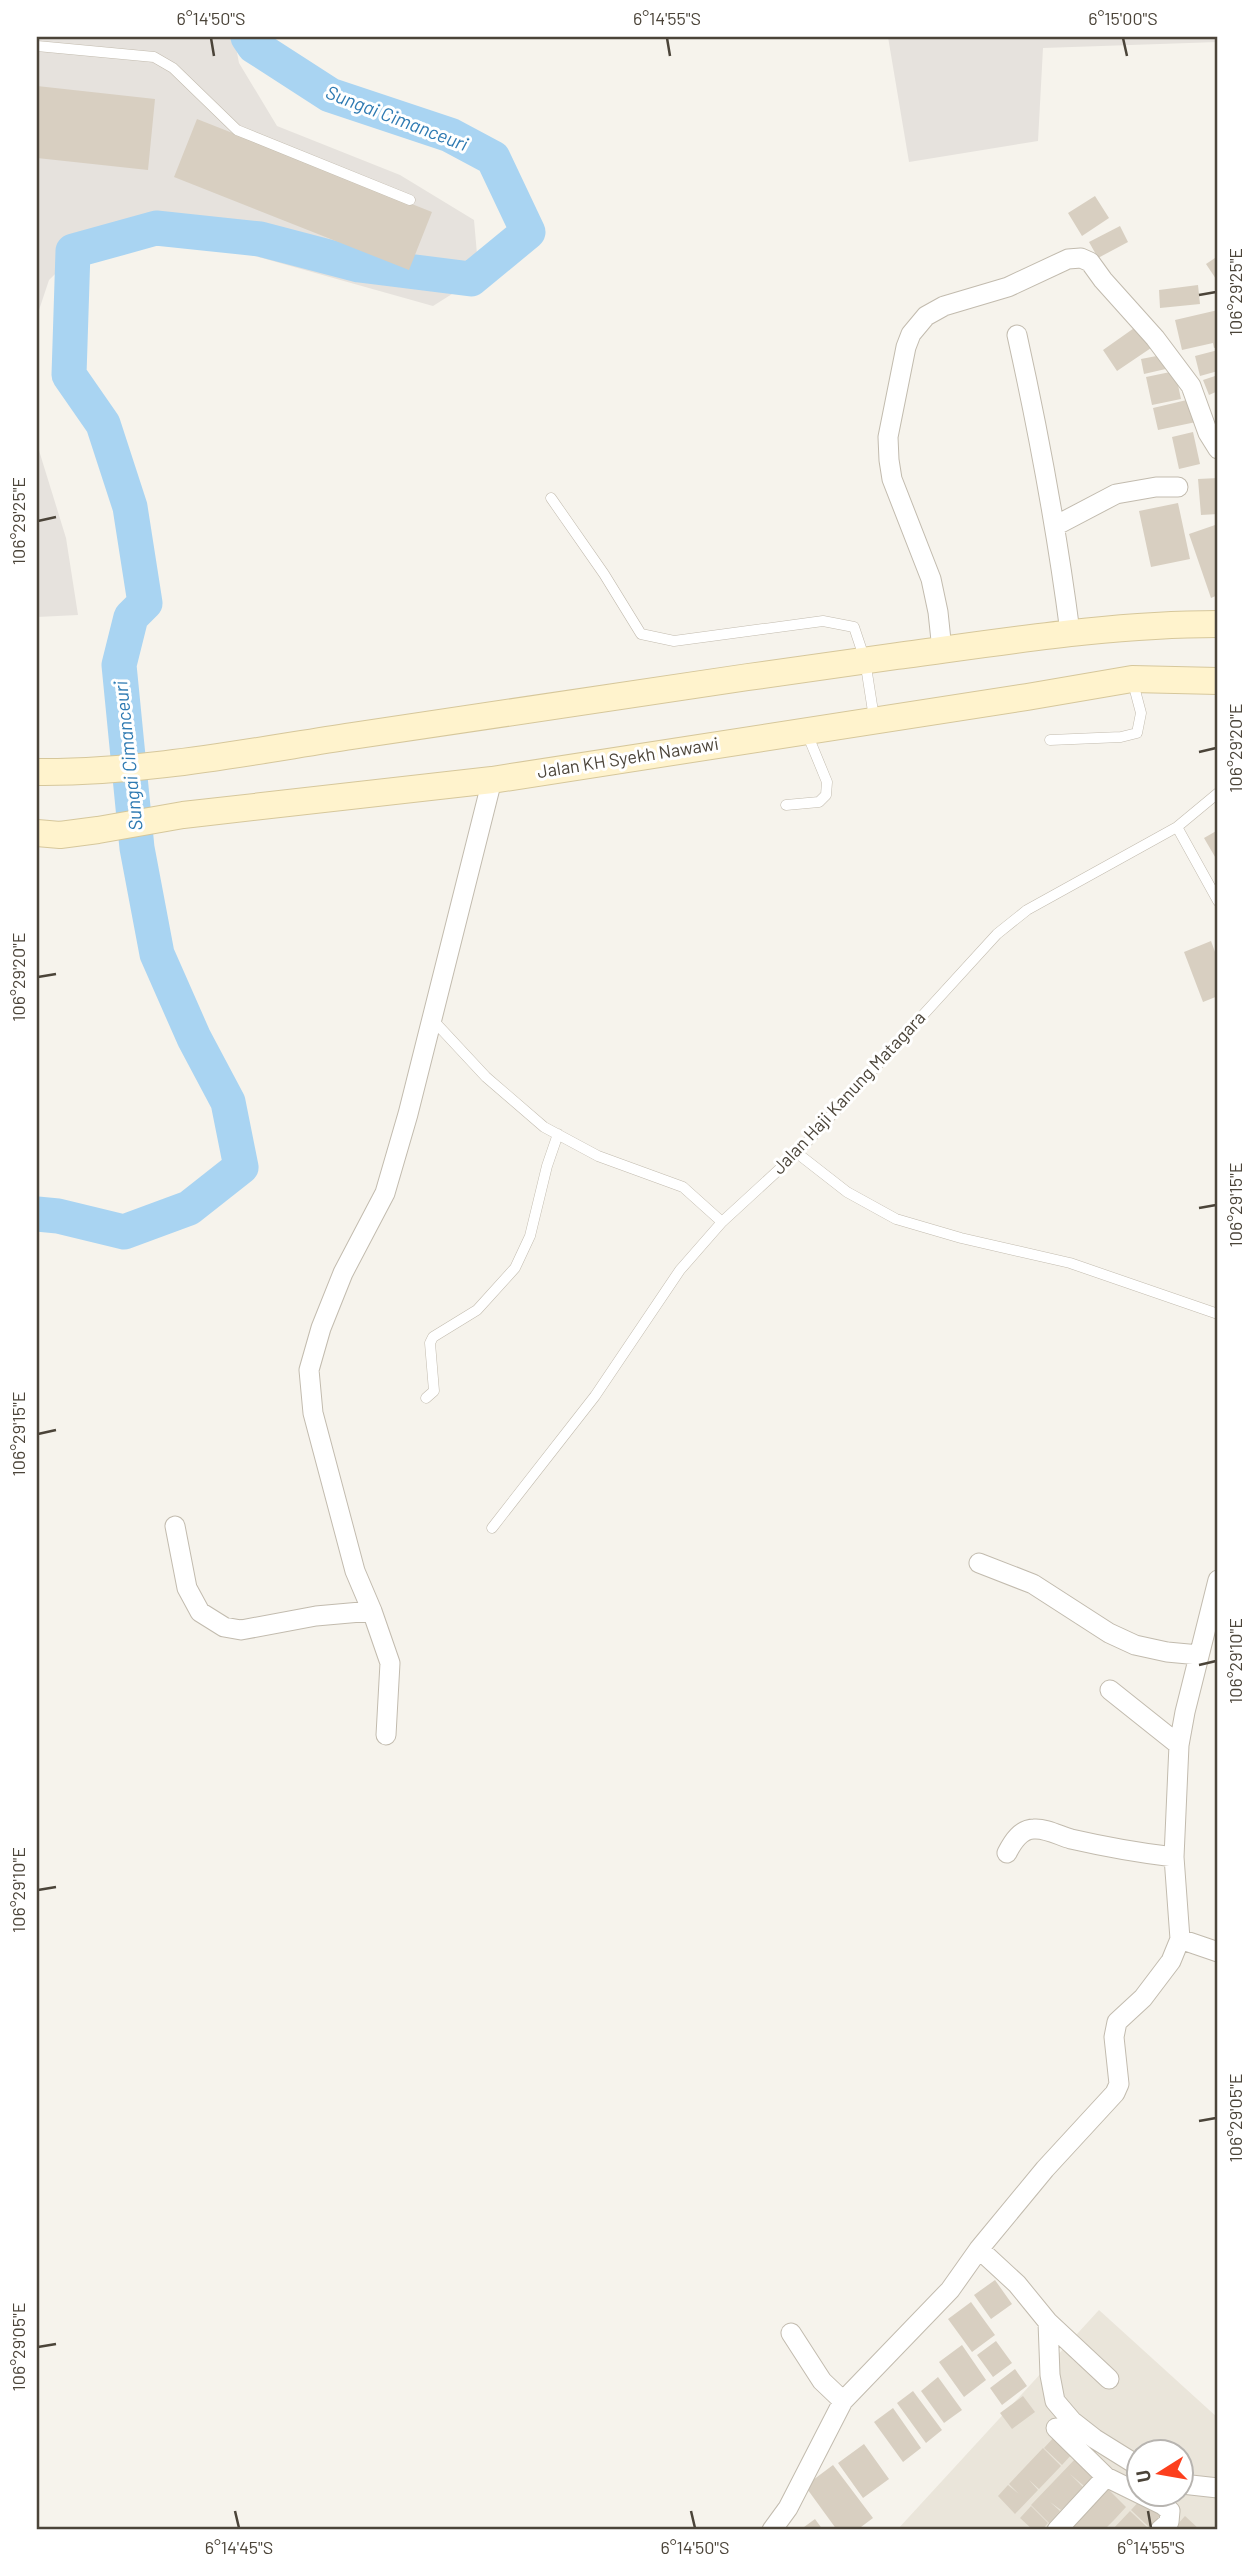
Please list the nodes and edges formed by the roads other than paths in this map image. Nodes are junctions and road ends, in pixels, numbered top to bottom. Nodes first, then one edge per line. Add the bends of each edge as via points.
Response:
1 (37, 46) edge
2 (410, 200) dead end
3 (1017, 335) dead end
4 (1218, 449) edge
5 (1178, 487) dead end
6 (551, 498) dead end
7 (1055, 526) junction
8 (1218, 624) edge
9 (1070, 632) junction
10 (942, 650) junction
11 (865, 660) junction
12 (1132, 679) junction
13 (1218, 681) edge
14 (874, 720) junction
15 (806, 731) junction
16 (1050, 740) dead end
17 (37, 772) edge
18 (492, 780) junction
19 (1218, 793) edge
20 (786, 805) dead end
21 (1177, 827) junction
22 (37, 833) edge
23 (1218, 901) edge
24 (432, 1019) junction
25 (558, 1134) junction
26 (797, 1153) junction
27 (722, 1222) junction
28 (1218, 1314) edge
29 (426, 1398) dead end
30 (175, 1526) dead end
31 (492, 1528) dead end
32 (979, 1563) dead end
33 (1218, 1582) edge
34 (372, 1611) junction
35 (1199, 1654) junction
36 (1110, 1690) dead end
37 (386, 1735) dead end
38 (1179, 1745) junction
39 (1007, 1853) dead end
40 (1174, 1857) junction
41 (1180, 1939) junction
42 (1218, 1952) edge
43 (979, 2249) junction
44 (1048, 2322) junction
45 (791, 2333) dead end
46 (1109, 2379) dead end
47 (843, 2401) junction
48 (1056, 2428) dead end
49 (1126, 2459) edge
50 (1106, 2477) junction
51 (1196, 2486) edge
52 (1218, 2488) edge
53 (772, 2530) edge
54 (1057, 2530) edge
55 (1160, 2530) edge

1 - 2 lane via 154,57 173,68 237,130
3 - 7 street
4 - 10 street via 1191,386 1090,262 1069,259 1029,279 926,316 906,346 888,437 889,460 931,579
5 - 7 street via 1116,494
6 - 11 lane via 642,634 674,641 823,621 854,627
7 - 9 street
8 - 9 main road
9 - 10 main road
10 - 11 main road
11 - 14 lane
11 - 17 main road via 183,763
12 - 13 main road, Jalan KH Syekh Nawawi
12 - 14 main road, Jalan KH Syekh Nawawi
12 - 16 lane via 1141,713 1137,733
14 - 15 main road, Jalan KH Syekh Nawawi
15 - 18 main road, Jalan KH Syekh Nawawi
15 - 20 lane via 827,782 826,795 819,802
18 - 22 main road, Jalan KH Syekh Nawawi via 183,815 60,835
18 - 24 street
19 - 21 lane, Jalan Haji Kanung Matagara
21 - 23 lane
21 - 26 lane, Jalan Haji Kanung Matagara via 1027,910 997,934
24 - 25 lane via 486,1077
24 - 34 street via 385,1193 343,1273 309,1370 321,1446 355,1571
25 - 27 lane via 598,1156 682,1187
25 - 29 lane via 530,1236 515,1268 477,1310 433,1338 434,1391
26 - 27 lane, Jalan Haji Kanung Matagara
26 - 28 lane via 848,1192 896,1219 1057,1259
27 - 31 lane, Jalan Haji Kanung Matagara via 680,1270 595,1396
30 - 34 street via 187,1588 200,1612 224,1627 241,1630
32 - 35 street via 1033,1584 1135,1645
33 - 35 street
34 - 37 street via 390,1662
35 - 38 street
36 - 38 street
38 - 40 street
39 - 40 street via 1025,1830 1037,1828 1115,1849
40 - 41 street
41 - 42 street
41 - 43 street via 1171,1961 1143,1998 1117,2022 1119,2084 1115,2093
43 - 44 street via 1017,2284
43 - 47 street via 950,2290
44 - 46 street
44 - 49 street via 1049,2375 1055,2402 1072,2421
45 - 47 street via 822,2381
47 - 53 street
48 - 50 street
50 - 54 street
50 - 55 street via 1170,2511 1169,2522
51 - 52 street

